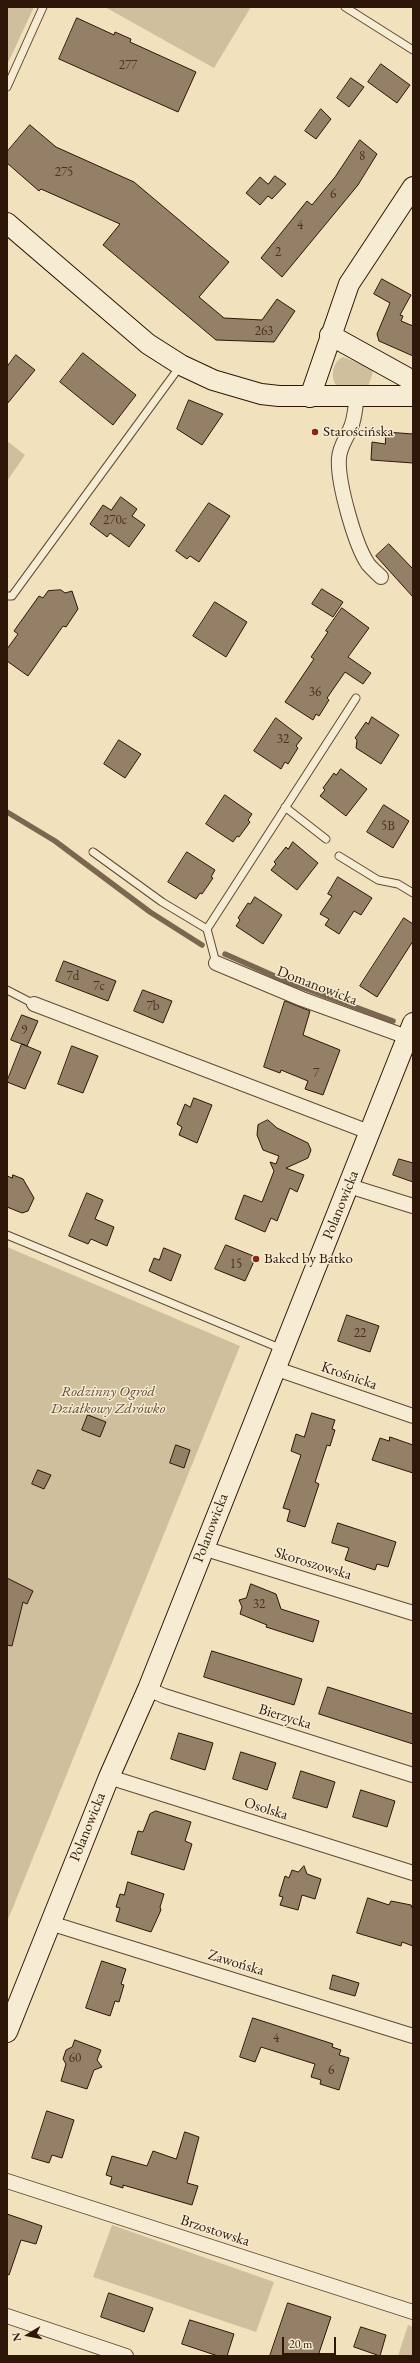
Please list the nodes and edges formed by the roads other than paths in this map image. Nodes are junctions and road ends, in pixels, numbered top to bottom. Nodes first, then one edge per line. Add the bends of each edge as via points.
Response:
1 (43, 7) edge
2 (345, 7) edge
3 (413, 50) edge
4 (7, 87) edge
5 (413, 187) edge
6 (7, 224) edge
7 (330, 336) junction
8 (181, 365) junction
9 (413, 381) edge
10 (413, 396) edge
11 (310, 397) junction
12 (357, 397) junction
13 (381, 577) dead end
14 (7, 596) edge
15 (356, 698) dead end
16 (285, 807) junction
17 (326, 839) dead end
18 (93, 852) dead end
19 (339, 856) dead end
20 (413, 892) edge
21 (207, 929) junction
22 (216, 963) joint
23 (7, 990) edge
24 (34, 1004) joint
25 (410, 1030) edge
26 (369, 1132) junction
27 (349, 1186) junction
28 (413, 1206) edge
29 (7, 1235) edge
30 (282, 1349) junction
31 (274, 1368) junction
32 (413, 1416) edge
33 (203, 1548) junction
34 (413, 1613) edge
35 (148, 1689) junction
36 (413, 1775) edge
37 (109, 1777) junction
38 (413, 1873) edge
39 (50, 1923) junction
40 (7, 2032) edge
41 (413, 2036) edge
42 (7, 2181) edge
43 (413, 2312) edge
44 (7, 2316) edge
45 (126, 2356) edge

1 - 4 lane
2 - 3 lane
5 - 7 street via 349,284
6 - 8 street via 148,344
7 - 9 street
7 - 11 street
8 - 11 street via 213,380 261,394
8 - 14 lane via 12,596
10 - 12 street
11 - 12 street
12 - 13 street via 351,428 342,443 339,477 358,542 368,563
15 - 16 lane
16 - 17 lane
16 - 21 lane
18 - 21 lane via 162,902
19 - 20 lane via 378,880 398,884
21 - 22 lane
22 - 25 street, Domanowicka via 302,999
23 - 24 lane
24 - 26 street
25 - 26 street, Polanowicka
26 - 27 street, Polanowicka
27 - 28 street
27 - 30 street, Polanowicka
29 - 30 lane
30 - 31 street, Polanowicka
31 - 32 street, Krośnicka
31 - 33 street, Polanowicka
33 - 34 street, Skoroszowska
33 - 35 street, Polanowicka
35 - 36 street, Bierzycka
35 - 37 street, Polanowicka
37 - 38 street, Osolska
37 - 39 street, Polanowicka
39 - 40 street, Polanowicka
39 - 41 street, Zawońska
42 - 43 street, Brzostowska
44 - 45 street

